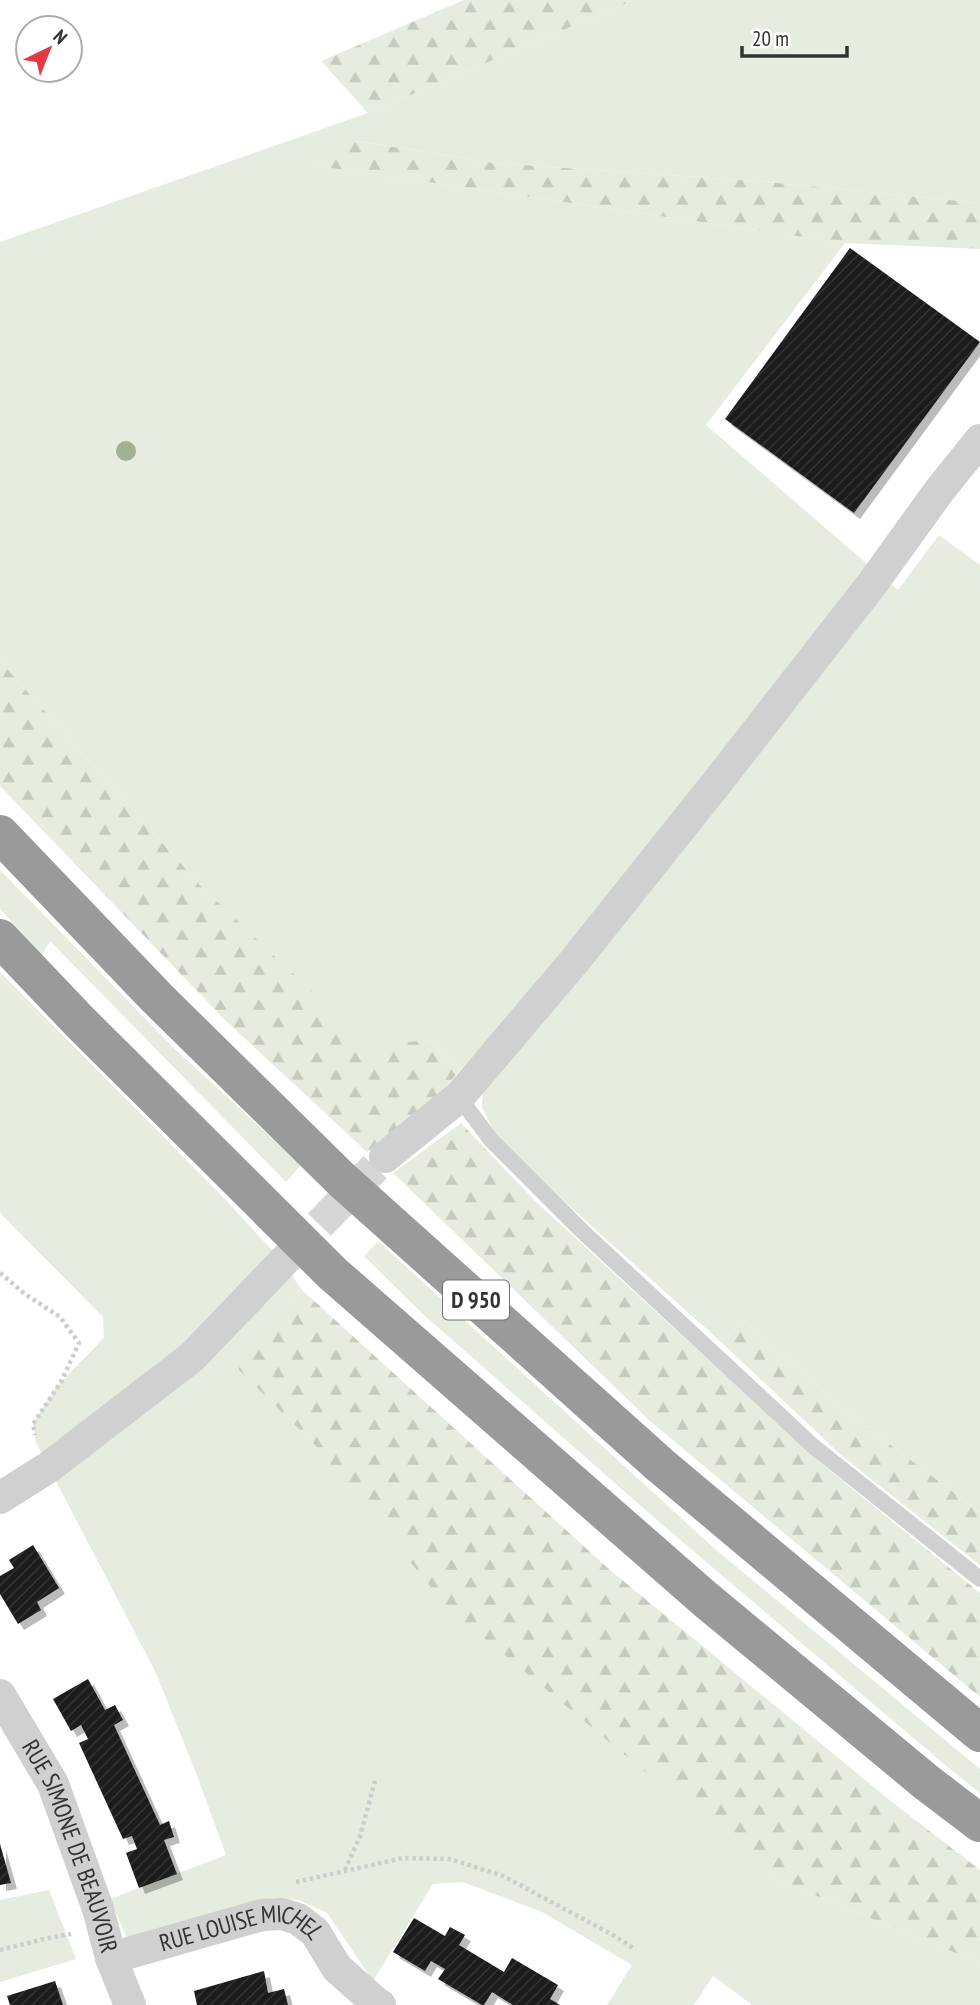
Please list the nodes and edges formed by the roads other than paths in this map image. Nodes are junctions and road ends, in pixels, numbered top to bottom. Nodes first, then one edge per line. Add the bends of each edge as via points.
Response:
1 (980, 440) edge
2 (0, 834) edge
3 (0, 938) edge
4 (459, 1097) junction
5 (385, 1157) tunnel mouth
6 (283, 1262) tunnel mouth
7 (0, 1498) edge
8 (980, 1579) edge
9 (0, 1695) edge
10 (980, 1733) edge
11 (980, 1823) edge
12 (111, 1958) junction
13 (131, 2005) edge
14 (380, 2005) edge

1 - 4 street via 715,785
2 - 10 highway, D 950 via 157,998 341,1179 660,1465
3 - 11 highway via 332,1273 705,1599
4 - 5 street
4 - 8 lane via 491,1140 573,1222 813,1446
6 - 7 street via 192,1357 49,1467
9 - 12 street, RUE SIMONE DE BEAUVOIR via 53,1784
12 - 13 street, RUE SIMONE DE BEAUVOIR
12 - 14 street, RUE LOUISE MICHEL via 262,1915 282,1914 298,1919 315,1933 337,1968

